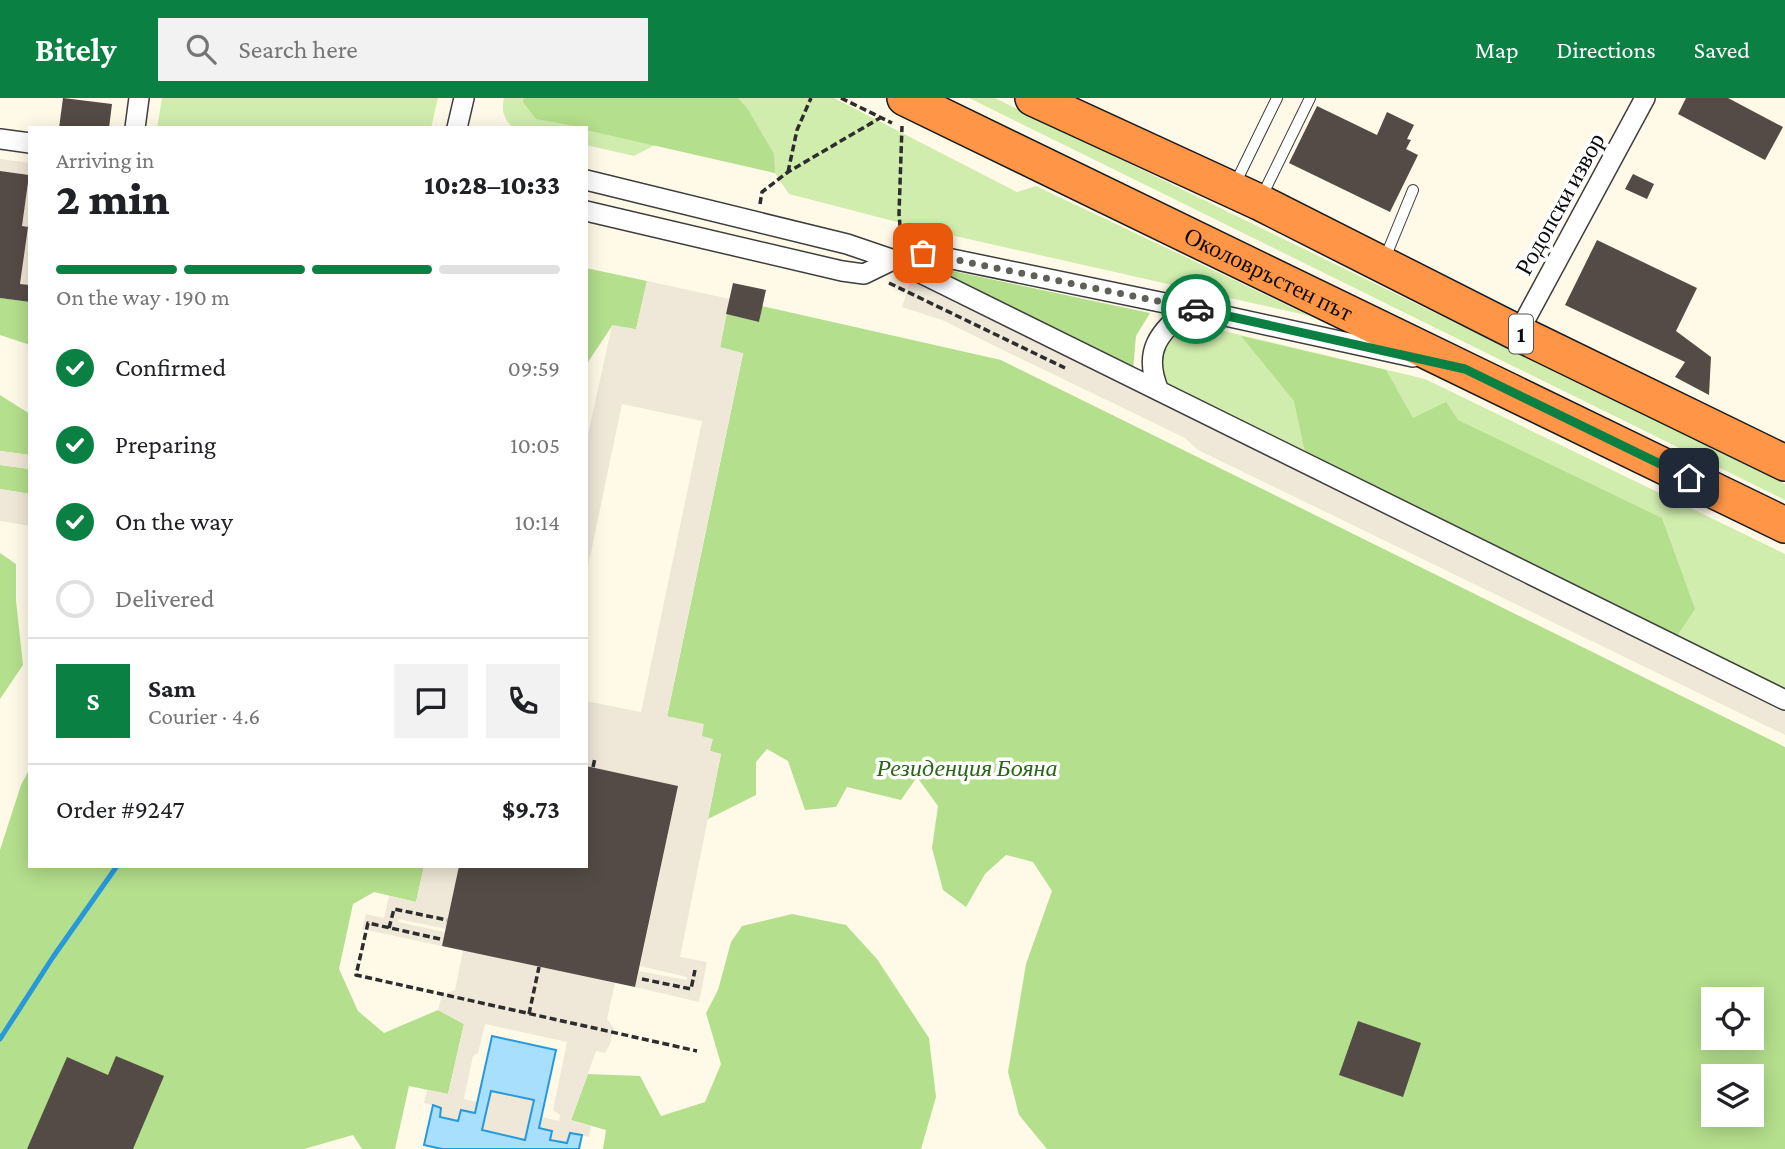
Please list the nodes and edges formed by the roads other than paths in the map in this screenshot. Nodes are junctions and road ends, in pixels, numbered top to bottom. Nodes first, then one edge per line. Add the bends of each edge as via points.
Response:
1 (139, 98) edge
2 (464, 98) edge
3 (1277, 98) edge
4 (1310, 98) edge
5 (1645, 98) edge
6 (1045, 101) edge
7 (896, 113) edge
8 (135, 126) edge
9 (457, 126) edge
10 (0, 139) edge
11 (28, 143) edge
12 (588, 180) edge
13 (614, 187) junction
14 (1413, 190) dead end
15 (1246, 196) junction
16 (588, 211) edge
17 (608, 216) junction
18 (898, 258) junction
19 (1382, 264) junction
20 (1189, 308) junction
21 (1518, 333) junction
22 (1465, 369) junction
23 (1160, 391) junction
24 (1785, 463) edge
25 (1785, 525) edge
26 (1785, 700) edge

1 - 8 street
2 - 9 street
3 - 15 lane
4 - 15 lane
5 - 21 street, Родопски извор
6 - 15 highway, 1
7 - 22 highway, Околовръстен път / 1
10 - 11 street
12 - 13 street
13 - 17 street via 624,198 624,206
13 - 18 street
14 - 19 lane
15 - 19 highway, 1
16 - 17 street
17 - 18 street via 842,271 864,274
18 - 20 street via 923,253
18 - 23 street
19 - 21 highway, 1
20 - 22 street
20 - 23 street via 1164,328 1154,349 1152,375
21 - 24 highway, 1
22 - 25 highway, Околовръстен път / 1
23 - 26 street

